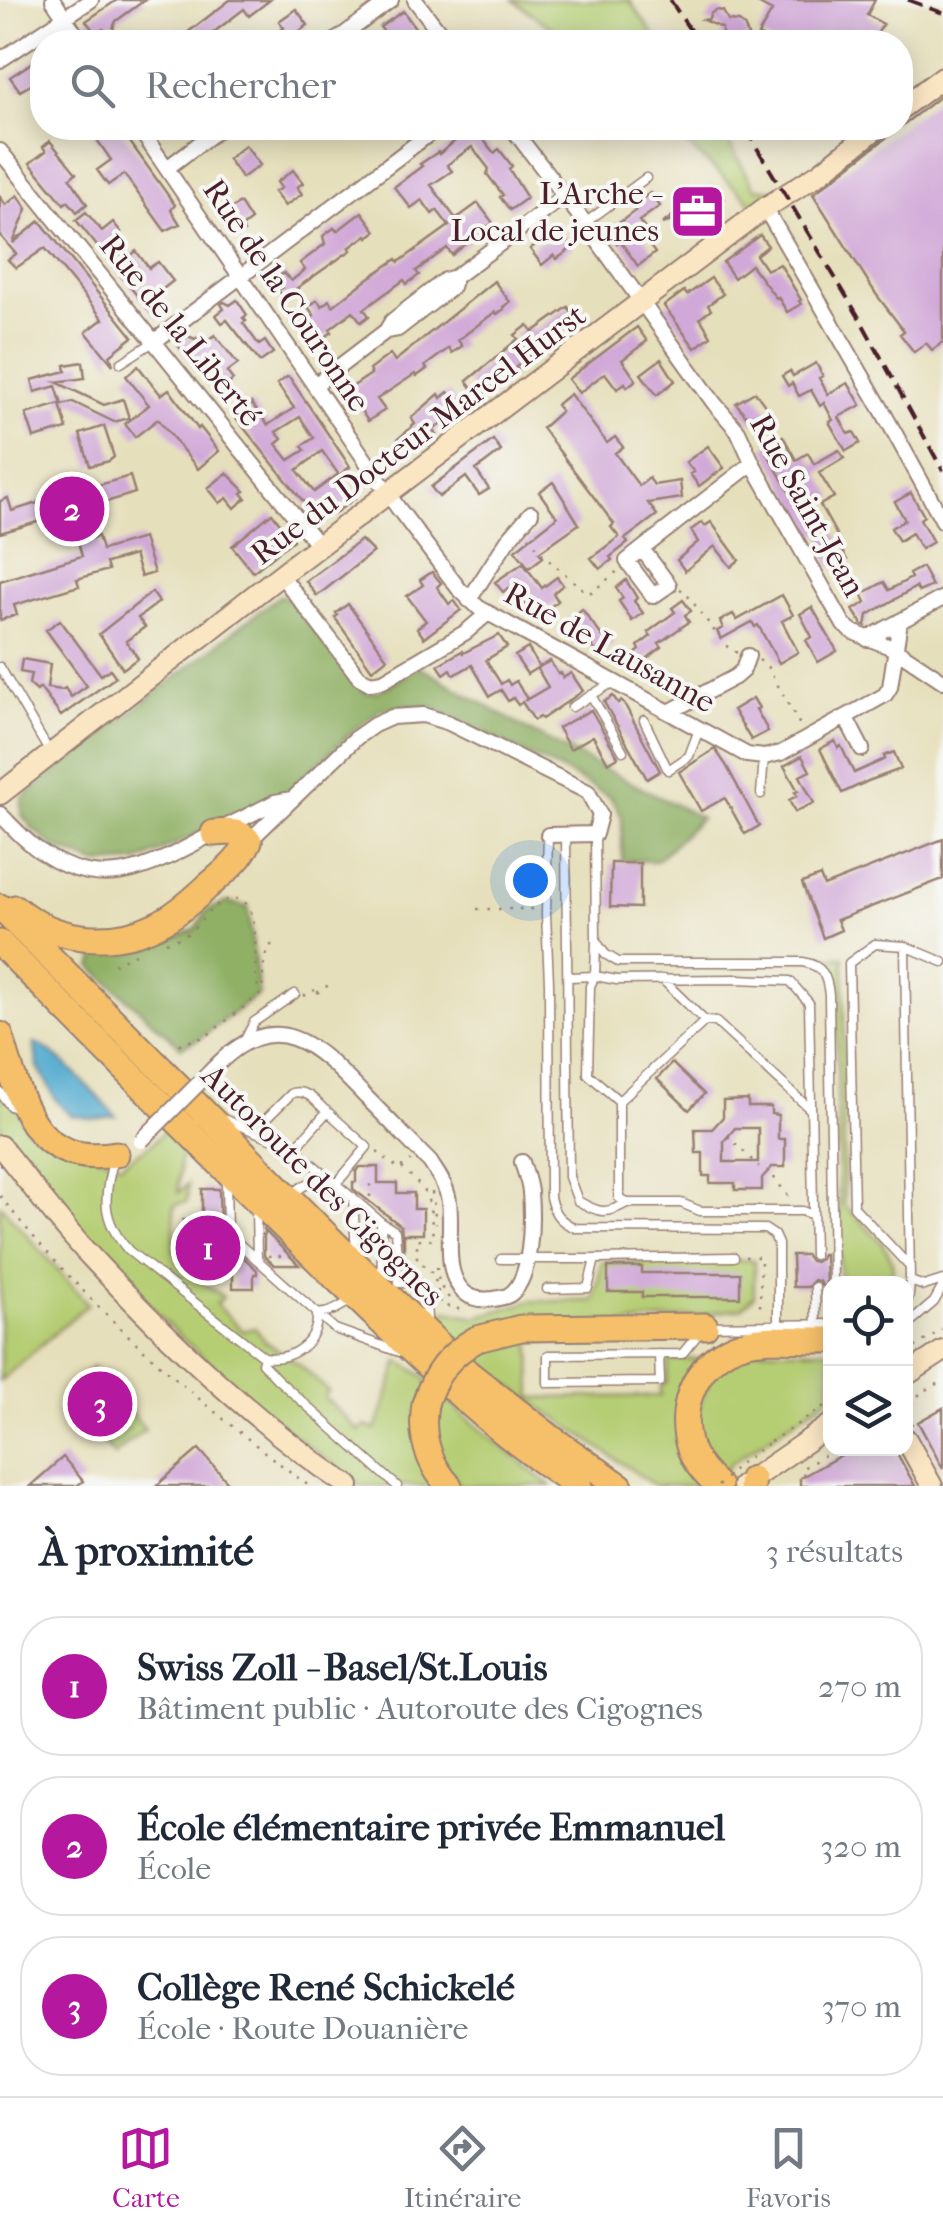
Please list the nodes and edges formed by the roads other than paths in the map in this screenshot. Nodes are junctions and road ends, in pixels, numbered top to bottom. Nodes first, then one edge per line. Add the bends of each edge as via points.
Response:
1 (53, 0) edge
2 (91, 0) edge
3 (392, 0) edge
4 (415, 0) edge
5 (65, 18) junction
6 (46, 30) edge
7 (73, 30) edge
8 (351, 30) edge
9 (438, 30) edge
10 (30, 41) edge
11 (0, 60) edge
12 (943, 77) edge
13 (913, 99) edge
14 (147, 140) edge
15 (204, 140) edge
16 (421, 140) edge
17 (521, 140) edge
18 (862, 140) edge
19 (0, 151) edge
20 (167, 168) junction
21 (646, 178) dead end
22 (563, 197) junction
23 (764, 208) junction
24 (585, 224) junction
25 (240, 276) junction
26 (642, 302) junction
27 (155, 341) junction
28 (122, 363) dead end
29 (315, 385) junction
30 (753, 464) junction
31 (388, 493) junction
32 (531, 513) dead end
33 (943, 522) edge
34 (319, 546) junction
35 (642, 549) junction
36 (281, 575) junction
37 (943, 598) edge
38 (470, 600) junction
39 (488, 613) junction
40 (900, 622) junction
41 (867, 639) junction
42 (895, 649) junction
43 (748, 656) road end
44 (0, 668) edge
45 (615, 681) junction
46 (943, 681) edge
47 (591, 696) junction
48 (572, 707) dead end
49 (669, 712) junction
50 (846, 718) junction
51 (644, 720) dead end
52 (700, 727) junction
53 (862, 750) dead end
54 (623, 751) dead end
55 (50, 753) junction
56 (764, 757) junction
57 (0, 794) edge
58 (761, 794) dead end
59 (295, 798) junction
60 (0, 814) edge
61 (214, 833) junction
62 (595, 834) junction
63 (548, 835) joint
64 (566, 835) junction
65 (249, 841) junction
66 (0, 896) edge
67 (0, 907) edge
68 (596, 941) junction
69 (0, 943) edge
70 (568, 943) junction
71 (548, 944) junction
72 (905, 946) junction
73 (943, 962) edge
74 (594, 976) junction
75 (568, 977) junction
76 (662, 979) junction
77 (297, 997) road end
78 (705, 1021) junction
79 (0, 1034) edge
80 (244, 1042) junction
81 (568, 1073) junction
82 (588, 1074) junction
83 (0, 1092) edge
84 (619, 1101) junction
85 (196, 1106) junction
86 (811, 1110) junction
87 (25, 1111) junction
88 (327, 1111) junction
89 (264, 1121) dead end
90 (0, 1146) edge
91 (294, 1149) junction
92 (116, 1154) junction
93 (522, 1162) dead end
94 (227, 1170) junction
95 (336, 1183) junction
96 (354, 1197) junction
97 (256, 1200) junction
98 (626, 1203) junction
99 (283, 1209) junction
100 (813, 1215) junction
101 (381, 1222) junction
102 (814, 1255) dead end
103 (734, 1257) road end
104 (595, 1258) junction
105 (257, 1259) junction
106 (501, 1259) dead end
107 (526, 1259) junction
108 (909, 1266) junction
109 (833, 1276) edge
110 (910, 1276) edge
111 (365, 1281) junction
112 (913, 1282) edge
113 (943, 1283) edge
114 (815, 1286) dead end
115 (547, 1289) dead end
116 (317, 1314) junction
117 (823, 1319) edge
118 (913, 1320) edge
119 (778, 1324) junction
120 (706, 1326) junction
121 (427, 1334) junction
122 (823, 1335) edge
123 (823, 1336) edge
124 (943, 1351) edge
125 (659, 1354) junction
126 (264, 1357) junction
127 (419, 1359) junction
128 (913, 1370) edge
129 (823, 1430) edge
130 (913, 1452) edge
131 (752, 1481) edge
132 (350, 1486) edge
133 (397, 1486) edge
134 (450, 1486) edge
135 (580, 1486) edge
136 (620, 1486) edge
137 (718, 1486) edge
138 (932, 1486) edge

1 - 5 street
2 - 5 street
3 - 8 street
4 - 9 street
5 - 6 street
5 - 7 street
10 - 11 street
12 - 13 street
14 - 20 street, Rue de la Couronne
15 - 20 street
16 - 25 street
17 - 22 street, Rue Saint-Jean
18 - 23 street, Rue du Docteur Marcel Hurst
19 - 27 street, Rue de la Liberté
20 - 25 street, Rue de la Couronne
21 - 24 lane
22 - 24 street, Rue Saint-Jean
22 - 29 street via 398,329 386,331
23 - 26 street, Rue du Docteur Marcel Hurst
23 - 33 street
24 - 26 street, Rue Saint-Jean
25 - 27 street
25 - 29 street, Rue de la Couronne
26 - 30 street, Rue Saint-Jean via 738,431
26 - 31 street, Rue du Docteur Marcel Hurst
27 - 28 lane
27 - 34 street, Rue de la Liberté
29 - 31 street, Rue de la Couronne
30 - 35 street
30 - 41 street, Rue Saint-Jean via 839,618
31 - 34 street, Rue du Docteur Marcel Hurst
31 - 38 street, Rue de Lausanne
32 - 38 street
34 - 36 street, Rue du Docteur Marcel Hurst
35 - 35 street via 669,585 653,596 627,561
36 - 39 street via 370,682 383,681
36 - 55 street, Rue du Docteur Marcel Hurst
37 - 40 street
38 - 39 street, Rue de Lausanne
39 - 45 street, Rue de Lausanne
40 - 41 street
40 - 42 street
41 - 42 street, Rue Saint-Jean
42 - 46 street, Rue Saint-Jean
42 - 50 street via 890,687
43 - 49 street via 734,677
44 - 55 lane
45 - 47 lane
45 - 49 street, Rue de Lausanne
47 - 48 lane
47 - 54 lane
49 - 52 street, Rue de Lausanne
50 - 53 street
50 - 56 street
51 - 52 lane via 668,770 689,756
52 - 56 street, Rue de Lausanne
55 - 57 street, Rue du Docteur Marcel Hurst
56 - 58 lane
59 - 61 street
59 - 62 street via 374,725 424,715 588,792 600,815
59 - 65 street
60 - 61 street via 42,853 97,874 150,866
61 - 65 highway via 237,832
62 - 64 street
62 - 68 lane
63 - 64 street
63 - 71 lane
64 - 70 lane
65 - 66 highway via 243,855 189,902 157,925 127,935 63,934
67 - 85 highway, Autoroute des Cigognes
68 - 74 lane
68 - 109 lane via 618,962 803,962 821,969 829,996
69 - 94 highway, Autoroute des Cigognes
70 - 71 lane
70 - 75 lane
71 - 119 lane via 553,1210 576,1228 765,1229 778,1244
72 - 73 lane
72 - 108 lane
72 - 108 lane via 875,944 849,963 854,1207
74 - 75 lane
74 - 76 lane
74 - 82 lane
75 - 81 lane
76 - 78 lane
76 - 86 lane via 790,982 809,1003
77 - 80 lane via 254,1022
78 - 84 lane
78 - 86 lane via 716,1022
79 - 87 highway
80 - 92 street, bridge via 141,1141
80 - 107 street via 289,1036 322,1052 430,1162 448,1196 453,1276 465,1293 483,1300 508,1296
81 - 82 lane
81 - 98 lane via 569,1177 578,1201 609,1212
82 - 84 lane
83 - 87 lane via 10,1106
84 - 98 lane via 618,1198
85 - 91 lane
85 - 99 highway, Autoroute des Cigognes
86 - 100 lane
87 - 92 highway via 59,1148 82,1156
88 - 89 lane via 296,1092
88 - 91 lane
88 - 95 lane via 367,1147
90 - 132 street via 157,1325 242,1403
91 - 95 lane
92 - 126 lane via 106,1200 116,1236
93 - 107 street via 530,1188
94 - 97 highway, Autoroute des Cigognes
94 - 105 lane via 227,1233
95 - 96 lane
95 - 99 lane via 307,1182
96 - 101 lane
96 - 111 lane
97 - 99 highway, Autoroute des Cigognes
97 - 105 lane
98 - 100 lane
99 - 111 highway, Autoroute des Cigognes
100 - 102 lane
101 - 111 lane
101 - 121 lane via 396,1231 399,1283 417,1283 423,1290
103 - 104 lane
104 - 107 lane
104 - 115 lane via 588,1288
105 - 116 lane
106 - 107 lane
108 - 110 lane
111 - 116 lane via 342,1308
111 - 121 highway, Autoroute des Cigognes
111 - 127 highway, Autoroute des Cigognes
112 - 113 lane
113 - 118 lane
114 - 117 lane
116 - 126 lane via 305,1345 291,1355
116 - 127 lane via 335,1329
119 - 120 lane
119 - 122 lane
120 - 125 lane via 682,1354
120 - 134 highway, bridge via 521,1328 457,1351 432,1383 423,1419 426,1446
121 - 136 highway, Autoroute des Cigognes via 507,1405
123 - 137 highway via 740,1344 696,1380 686,1416 688,1444
124 - 128 street
125 - 125 lane via 548,1355 548,1383 660,1382
126 - 133 lane via 276,1378
127 - 135 highway, Autoroute des Cigognes
129 - 131 street
130 - 138 street

